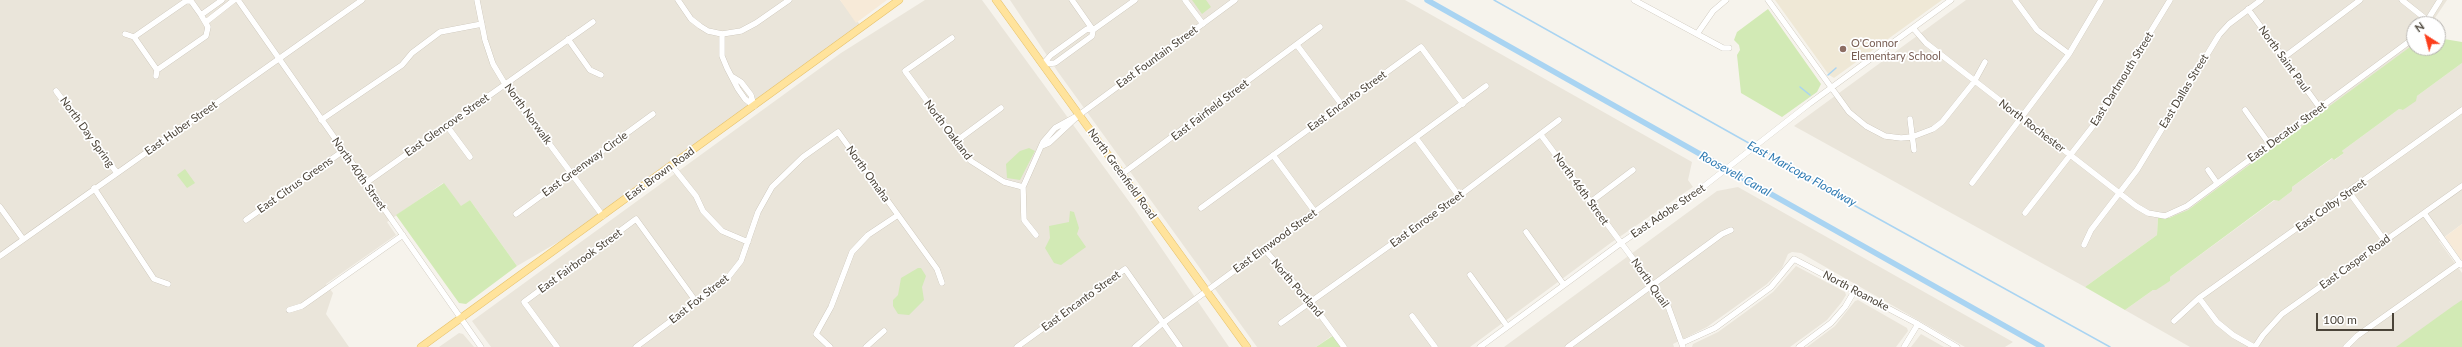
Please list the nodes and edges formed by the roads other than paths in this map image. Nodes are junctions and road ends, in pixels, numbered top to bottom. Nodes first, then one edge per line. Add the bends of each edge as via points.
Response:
1 (222, 0) edge
2 (234, 0) edge
3 (238, 0) edge
4 (362, 0) edge
5 (477, 0) edge
6 (678, 0) edge
7 (789, 0) edge
8 (899, 0) edge
9 (996, 0) edge
10 (1072, 0) edge
11 (1135, 0) edge
12 (1185, 0) edge
13 (1235, 0) edge
14 (1726, 0) edge
15 (1768, 0) edge
16 (1951, 0) edge
17 (2015, 0) edge
18 (2101, 0) edge
19 (2170, 0) edge
20 (2261, 0) edge
21 (2360, 0) edge
22 (2402, 0) edge
23 (2440, 0) edge
24 (1639, 1) edge
25 (212, 7) junction
26 (2248, 9) junction
27 (216, 14) junction
28 (201, 15) junction
29 (2419, 16) edge
30 (2430, 16) edge
31 (206, 22) junction
32 (592, 22) dead end
33 (482, 24) junction
34 (1203, 24) junction
35 (1320, 27) dead end
36 (1913, 28) junction
37 (1094, 30) junction
38 (125, 34) dead end
39 (722, 34) junction
40 (1697, 34) junction
41 (134, 37) junction
42 (1077, 37) junction
43 (952, 38) dead end
44 (568, 39) junction
45 (1082, 43) junction
46 (2406, 44) edge
47 (1297, 45) junction
48 (1729, 48) dead end
49 (2069, 54) junction
50 (2283, 58) junction
51 (279, 60) junction
52 (1985, 62) dead end
53 (1043, 64) junction
54 (601, 75) dead end
55 (1974, 82) junction
56 (505, 84) junction
57 (1486, 86) dead end
58 (1831, 88) junction
59 (56, 91) dead end
60 (1463, 104) junction
61 (1342, 105) junction
62 (754, 106) junction
63 (1001, 108) dead end
64 (2320, 108) junction
65 (2245, 110) dead end
66 (2462, 110) edge
67 (653, 114) dead end
68 (1079, 115) junction
69 (2022, 118) junction
70 (322, 120) junction
71 (1559, 120) dead end
72 (1910, 120) dead end
73 (447, 126) junction
74 (838, 132) joint
75 (1541, 135) junction
76 (1912, 137) junction
77 (1416, 138) junction
78 (955, 142) junction
79 (2270, 145) junction
80 (1914, 150) dead end
81 (343, 151) junction
82 (1273, 155) junction
83 (2070, 155) junction
84 (470, 157) dead end
85 (672, 166) junction
86 (1633, 170) dead end
87 (2208, 170) dead end
88 (117, 173) junction
89 (572, 174) junction
90 (1122, 174) junction
91 (366, 182) junction
92 (1972, 183) dead end
93 (2218, 183) junction
94 (2462, 186) edge
95 (1023, 187) junction
96 (94, 188) junction
97 (2349, 192) junction
98 (2120, 194) junction
99 (1459, 196) junction
100 (1592, 201) junction
101 (0, 207) edge
102 (1201, 208) dead end
103 (1315, 212) junction
104 (2025, 213) dead end
105 (2424, 213) junction
106 (516, 214) dead end
107 (898, 215) junction
108 (2156, 215) joint
109 (603, 216) junction
110 (246, 220) dead end
111 (1731, 230) dead end
112 (1526, 232) dead end
113 (403, 235) junction
114 (1036, 235) dead end
115 (23, 239) junction
116 (2385, 241) junction
117 (748, 242) junction
118 (1621, 243) junction
119 (2084, 245) dead end
120 (1264, 249) junction
121 (0, 256) edge
122 (2461, 265) edge
123 (1470, 275) dead end
124 (942, 283) dead end
125 (168, 284) dead end
126 (1564, 285) junction
127 (1652, 285) junction
128 (1855, 290) junction
129 (1207, 291) junction
130 (2199, 298) junction
131 (1312, 302) junction
132 (697, 303) junction
133 (289, 310) dead end
134 (1412, 316) dead end
135 (461, 319) junction
136 (2174, 321) dead end
137 (1163, 323) junction
138 (1281, 323) dead end
139 (1918, 324) junction
140 (1507, 326) junction
141 (884, 330) dead end
142 (1683, 345) edge
143 (421, 347) edge
144 (481, 347) edge
145 (557, 347) edge
146 (636, 347) edge
147 (830, 347) edge
148 (866, 347) edge
149 (1017, 347) edge
150 (1135, 347) edge
151 (1180, 347) edge
152 (1247, 347) edge
153 (1344, 347) edge
154 (1435, 347) edge
155 (1480, 347) edge
156 (1568, 347) edge
157 (1799, 347) edge
158 (1904, 347) edge
159 (1957, 347) edge
160 (2254, 347) edge
161 (2346, 347) edge

1 - 25 street
2 - 27 street
3 - 51 street, North 40th Street
4 - 51 street, East Huber Street
5 - 33 street, North Norwalk
6 - 39 street via 691,19 700,26
7 - 39 street via 741,31
8 - 62 main road, East Brown Road
9 - 53 main road, North Greenfield Road
10 - 37 street
11 - 37 street
12 - 34 street
13 - 34 street, East Fountain Street
14 - 40 street via 1713,11
15 - 58 street
16 - 36 street, East Adobe Street
17 - 49 street via 2037,30
18 - 49 street
19 - 83 street, East Dartmouth Street via 2093,126
20 - 26 street, East Dallas Street
21 - 50 street
22 - 29 street
23 - 30 street
24 - 40 street
25 - 27 street
25 - 28 street
26 - 50 street, North Saint Paul
26 - 98 street, East Dallas Street via 2219,35
27 - 31 street
28 - 31 street
28 - 41 street via 191,1 182,2
31 - 41 street via 208,33 203,39 157,73
32 - 44 street, East Glencove Street
33 - 56 street, North Norwalk via 488,53
33 - 70 street via 440,32 412,53 402,65
34 - 68 street, East Fountain Street
35 - 47 street, East Fairfield Street
36 - 55 street, North Rochester via 1926,43
36 - 58 street, East Adobe Street
37 - 42 street via 1087,29
37 - 45 street via 1092,36
38 - 41 street
39 - 62 street via 722,56 733,77 747,90
40 - 48 street via 1723,48
42 - 45 street
42 - 53 street via 1051,55
43 - 78 street, North Oakland via 905,71
44 - 54 street via 590,70
44 - 56 street, East Glencove Street
45 - 53 street via 1055,63
46 - 64 street, East Decatur Street
47 - 61 street
47 - 90 street, East Fairfield Street
49 - 69 street
50 - 64 street, North Saint Paul
51 - 70 street, North 40th Street
51 - 88 street, East Huber Street
52 - 55 street
53 - 68 main road, North Greenfield Road
55 - 69 street, North Rochester
55 - 76 street via 1942,122 1926,133
56 - 73 street, East Glencove Street
56 - 89 street, North Norwalk
57 - 60 street, East Elmwood Street
58 - 76 street via 1849,112 1866,126 1890,137
58 - 118 street, East Adobe Street via 1722,172
59 - 88 street, North Day Spring
60 - 61 street, East Encanto Street via 1421,47
60 - 77 street, East Elmwood Street
61 - 82 street, East Encanto Street
62 - 85 main road, East Brown Road
63 - 78 street
64 - 79 street, East Decatur Street
65 - 79 street
66 - 97 street, East Colby Street
67 - 89 street, East Greenway Circle
68 - 90 main road, North Greenfield Road
68 - 95 street, East Fountain Street via 1053,134 1049,143 1042,146
69 - 83 street, North Rochester
69 - 92 street
70 - 81 street, North 40th Street
71 - 75 street, East Enrose Street
72 - 76 street
73 - 84 street
73 - 91 street, East Glencove Street
74 - 107 street, North Omaha
74 - 117 street, East Fox Street via 803,157 772,187 758,212
75 - 99 street, East Enrose Street
75 - 100 street, North 46th Street
76 - 80 street
77 - 99 street
77 - 103 street, East Elmwood Street
78 - 95 street, North Oakland via 971,161 992,175
79 - 93 street, East Decatur Street
81 - 91 street, North 40th Street
81 - 110 street, East Citrus Greens
82 - 102 street, East Encanto Street
82 - 103 street
83 - 98 street, North Rochester
83 - 104 street, East Dartmouth Street
85 - 109 main road, East Brown Road
85 - 117 street via 696,196 703,211 722,231
86 - 100 street
87 - 93 street
88 - 96 street, East Huber Street
89 - 106 street, East Greenway Circle
89 - 109 street, North Norwalk
90 - 129 main road, North Greenfield Road
91 - 113 street, North 40th Street
93 - 108 street, East Decatur Street via 2176,211 2165,216
94 - 105 street, East Casper Road
95 - 114 street via 1024,220
96 - 115 street, East Huber Street
96 - 125 street via 154,279
97 - 116 street
97 - 130 street, East Colby Street
98 - 108 street, North Rochester via 2140,209
98 - 119 street, East Dallas Street via 2091,230
99 - 131 street, East Enrose Street
100 - 118 street, North 46th Street
101 - 115 street
103 - 120 street, East Elmwood Street
105 - 116 street, East Casper Road
105 - 122 street
107 - 124 street, North Omaha via 936,269
107 - 147 street via 868,236 852,252 831,307 816,334
109 - 135 main road, East Brown Road
111 - 127 street
112 - 126 street
113 - 133 street via 302,306
113 - 135 street, North 40th Street
115 - 121 street, East Huber Street
116 - 160 street, East Casper Road via 2282,314
117 - 132 street, East Fox Street via 740,261 726,280
118 - 126 street, East Adobe Street
118 - 127 street, North Quail
120 - 129 street, East Elmwood Street
120 - 131 street, North Portland
122 - 161 street
123 - 140 street
126 - 140 street, East Adobe Street
127 - 142 street, North Quail via 1668,306
127 - 156 street
128 - 139 street, North Roanoke
128 - 142 street, North Roanoke via 1794,259 1771,286 1714,328
128 - 157 street via 1846,307 1831,323
129 - 137 street, East Elmwood Street
129 - 152 main road, North Greenfield Road
130 - 136 street, East Colby Street
130 - 160 street via 2217,322
131 - 138 street, East Enrose Street
131 - 153 street, North Portland
132 - 145 street, East Fairbrook Street via 636,219 524,302
132 - 146 street, East Fox Street
134 - 154 street
135 - 143 main road, East Brown Road
135 - 144 street, North 40th Street
137 - 149 street, East Encanto Street via 1124,269
137 - 150 street, East Elmwood Street
137 - 151 street
139 - 158 street
139 - 159 street, North Roanoke
140 - 155 street, East Adobe Street
141 - 148 street

